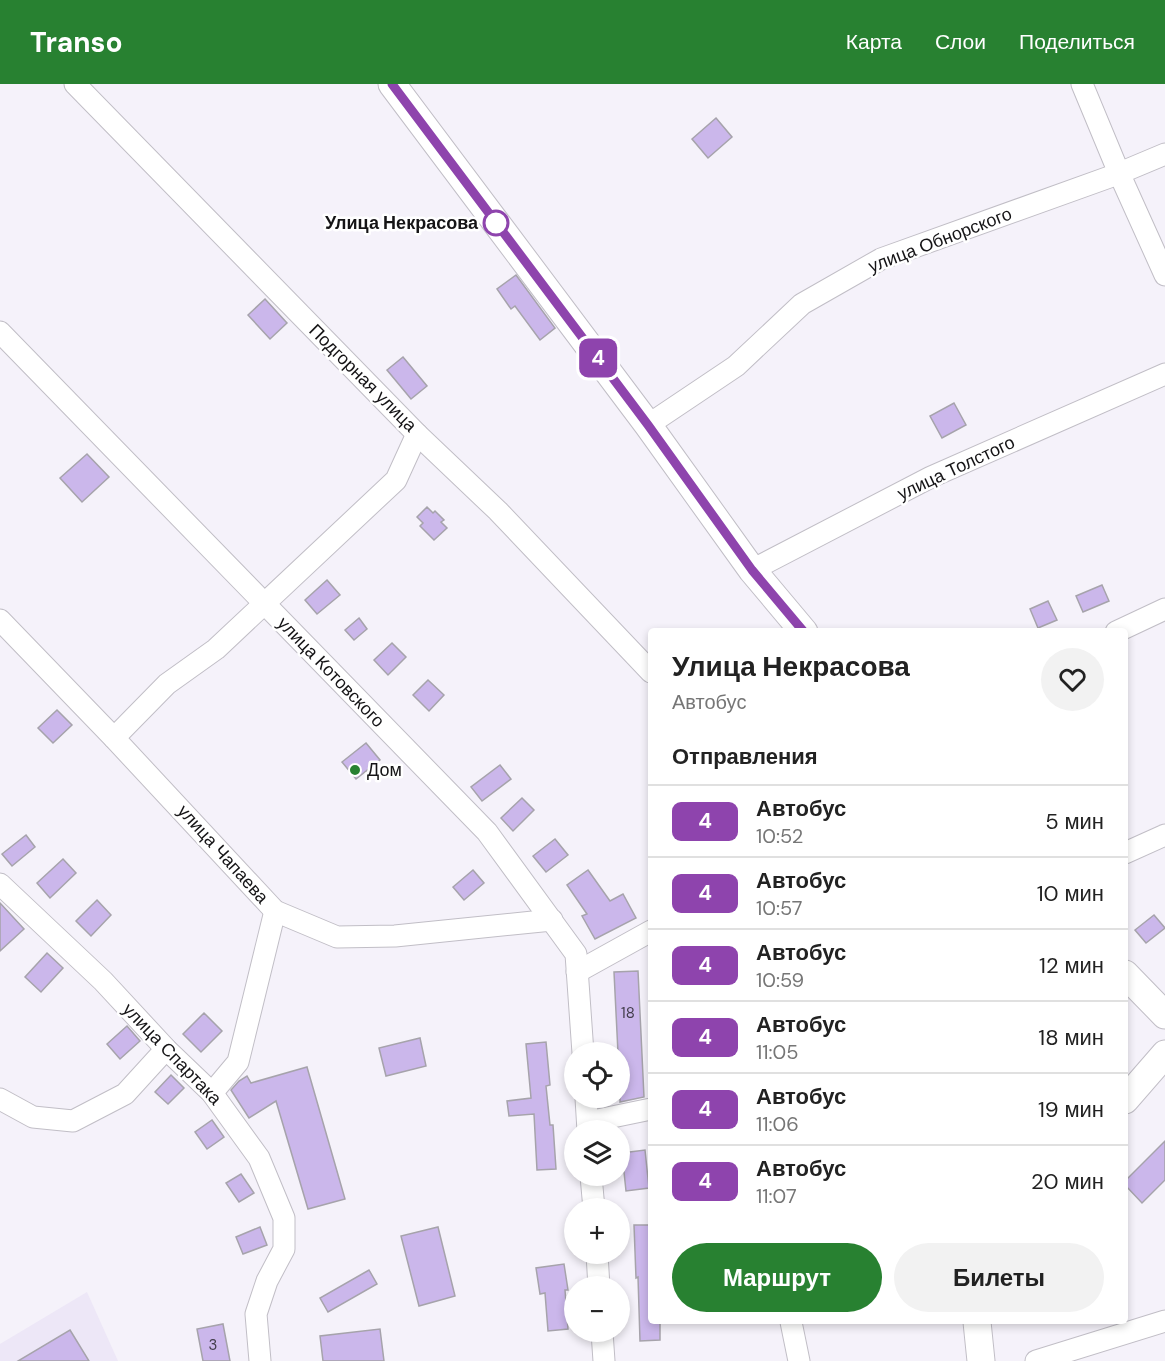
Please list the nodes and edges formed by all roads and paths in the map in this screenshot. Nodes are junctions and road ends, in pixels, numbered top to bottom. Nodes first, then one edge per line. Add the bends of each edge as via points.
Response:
1 (75, 84) edge
2 (392, 84) edge
3 (1082, 84) edge
4 (1165, 154) edge
5 (1119, 173) junction
6 (1165, 275) edge
7 (0, 332) edge
8 (1165, 374) edge
9 (648, 425) junction
10 (417, 434) junction
11 (752, 570) junction
12 (264, 603) junction
13 (1165, 609) edge
14 (0, 620) edge
15 (801, 628) edge
16 (1125, 628) edge
17 (648, 669) edge
18 (114, 738) junction
19 (1165, 836) edge
20 (1128, 852) edge
21 (0, 884) edge
22 (275, 911) junction
23 (552, 920) junction
24 (648, 933) edge
25 (577, 972) junction
26 (1128, 977) edge
27 (1165, 1015) edge
28 (582, 1042) edge
29 (166, 1049) junction
30 (1165, 1054) edge
31 (212, 1093) junction
32 (1128, 1097) edge
33 (0, 1099) edge
34 (648, 1110) edge
35 (610, 1120) edge
36 (1165, 1321) edge
37 (791, 1324) edge
38 (977, 1324) edge
39 (603, 1342) edge
40 (1040, 1360) edge
41 (260, 1361) edge
42 (604, 1361) edge
43 (799, 1361) edge
44 (981, 1361) edge

1 - 10 street, Подгорная улица
2 - 9 main road
3 - 5 street
4 - 5 street, улица Обнорского
5 - 6 street
5 - 9 street, улица Обнорского via 881,259 802,304 736,366
7 - 12 street, улица Котовского
8 - 11 street, улица Толстого via 931,477
9 - 11 main road
10 - 12 street via 396,480
10 - 17 street, Подгорная улица via 498,511
11 - 15 main road
12 - 18 street via 216,649 167,684
12 - 23 street, улица Котовского via 487,832
13 - 16 street
14 - 18 street, улица Чапаева
18 - 22 street, улица Чапаева
19 - 20 street
21 - 29 street, улица Спартака via 103,981
22 - 23 street, улица Чапаева via 337,938
22 - 31 street via 238,1062
23 - 25 street, улица Котовского via 576,954
24 - 25 street
25 - 28 street, улица Котовского
26 - 27 main road
29 - 31 street, улица Спартака
29 - 33 street via 125,1094 73,1121 33,1117
30 - 32 main road
31 - 41 street, улица Спартака via 259,1158 284,1218 284,1249 256,1314
34 - 35 street
36 - 40 street
37 - 43 street
38 - 44 main road
39 - 42 street

